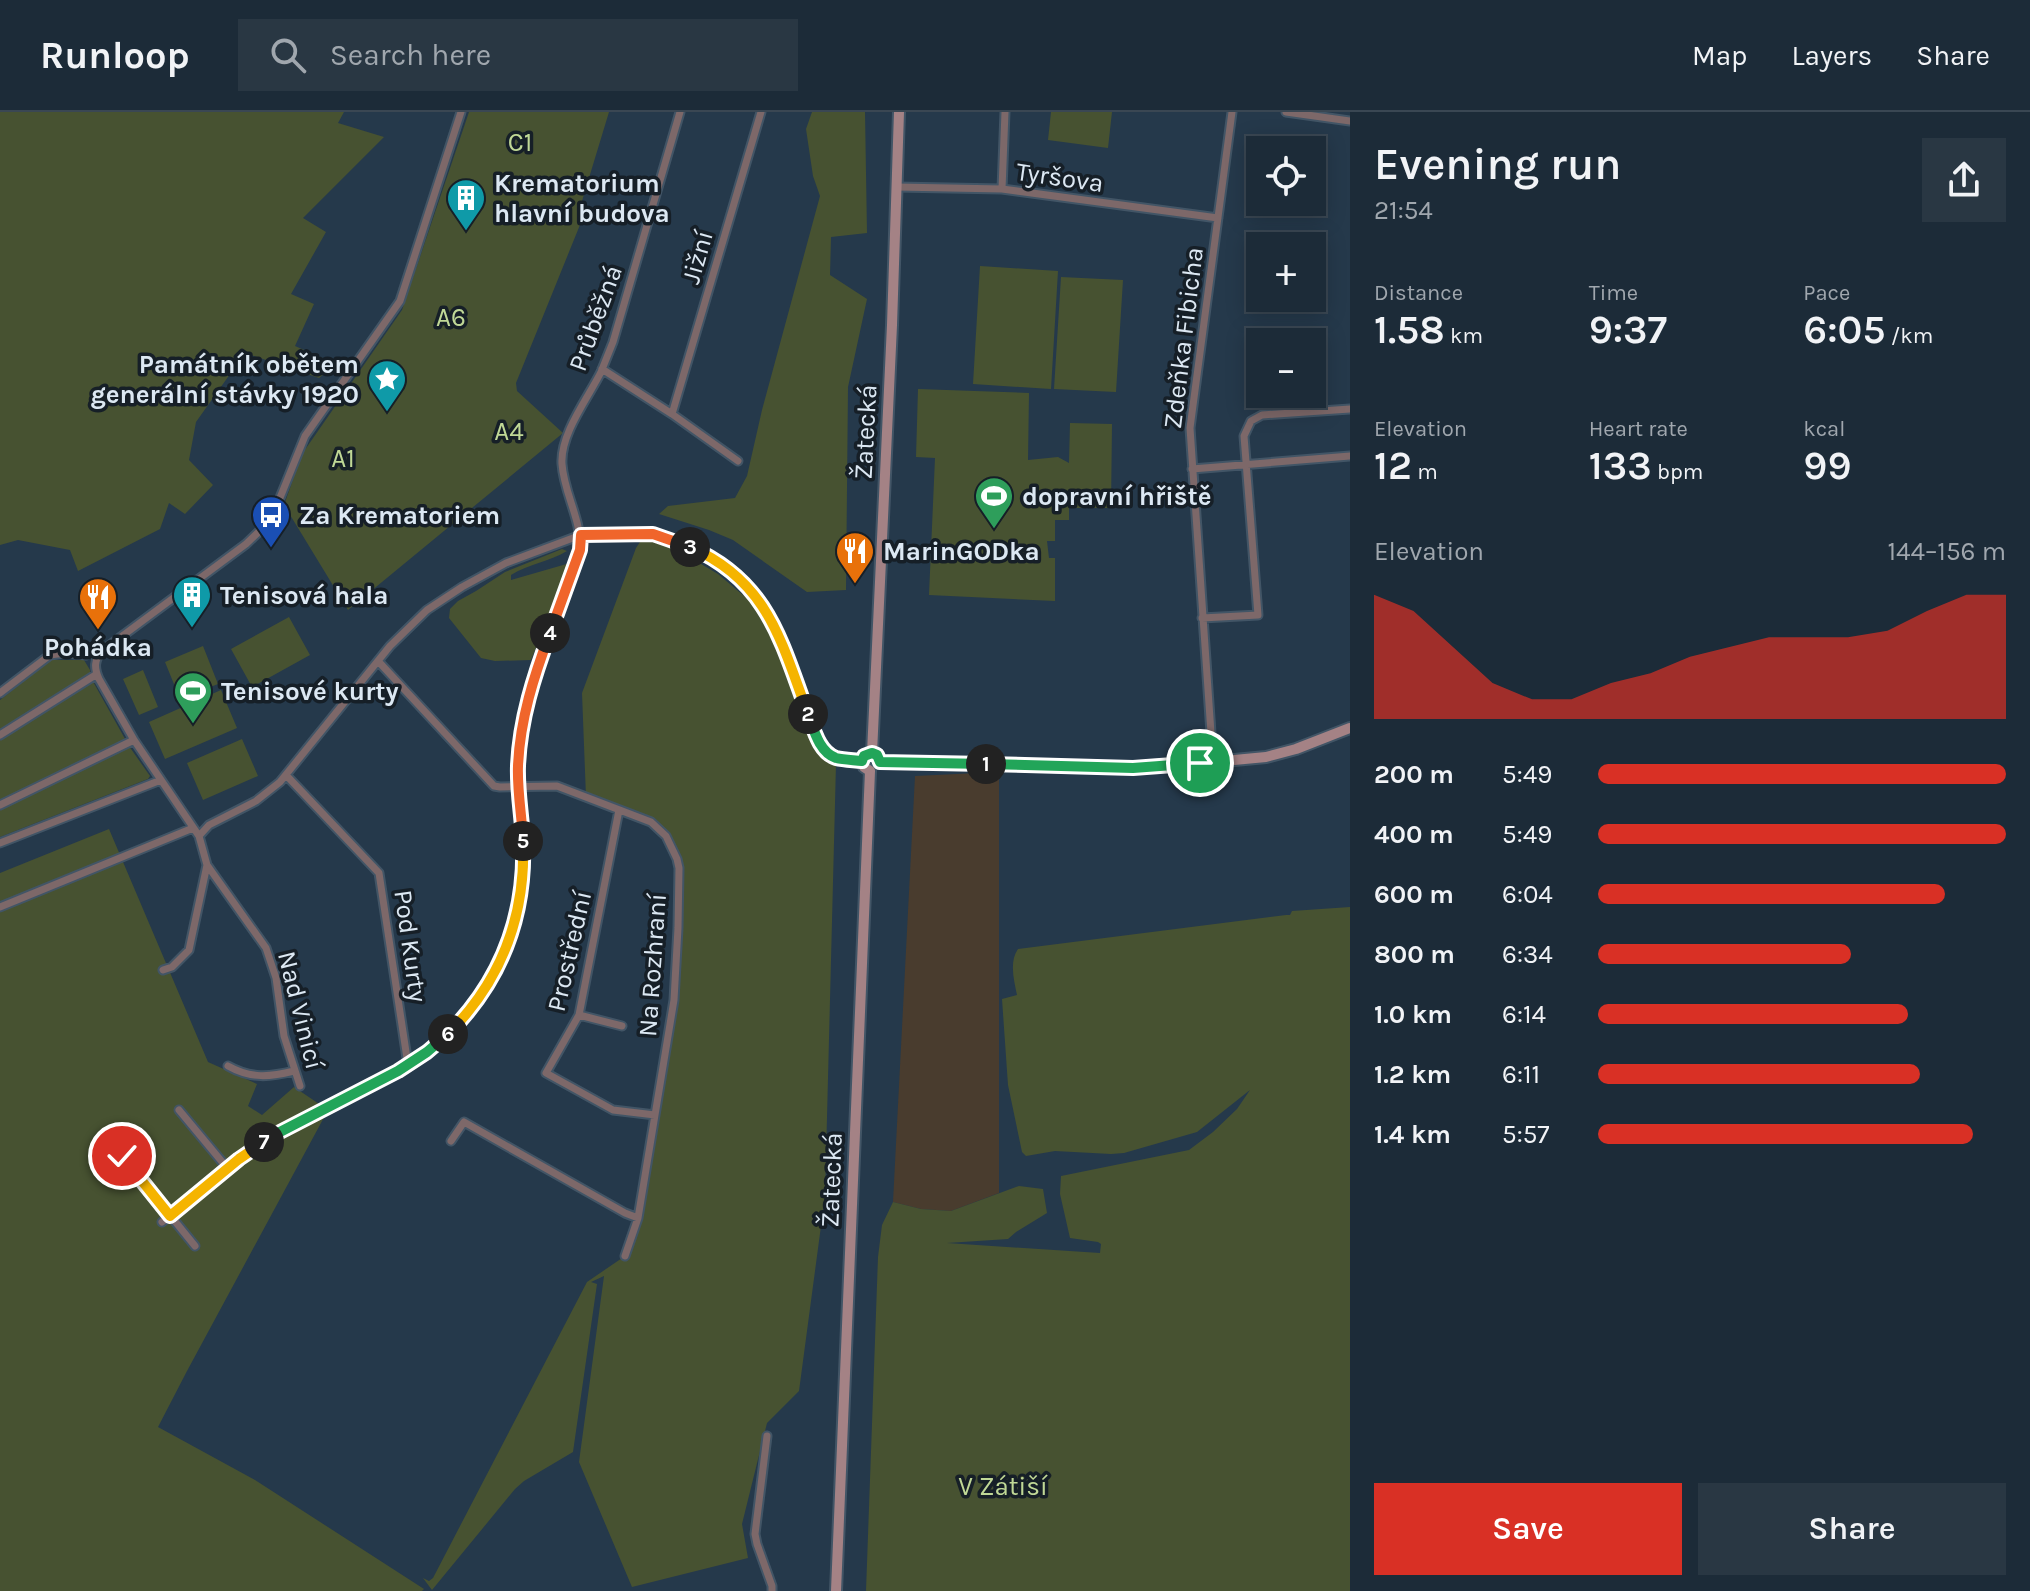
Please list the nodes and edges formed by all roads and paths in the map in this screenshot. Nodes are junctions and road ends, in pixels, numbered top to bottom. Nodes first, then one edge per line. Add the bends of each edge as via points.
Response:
1 (461, 112) edge
2 (680, 112) edge
3 (761, 112) edge
4 (899, 112) edge
5 (1005, 112) edge
6 (1232, 112) edge
7 (1286, 112) edge
8 (1350, 121) edge
9 (897, 187) junction
10 (1002, 189) junction
11 (1218, 218) junction
12 (602, 369) junction
13 (1350, 409) edge
14 (672, 414) junction
15 (1350, 456) edge
16 (738, 461) dead end
17 (1247, 465) junction
18 (1192, 469) junction
19 (581, 535) junction
20 (1202, 618) junction
21 (86, 655) dead end
22 (378, 661) junction
23 (97, 674) junction
24 (0, 693) edge
25 (1350, 728) edge
26 (0, 735) edge
27 (134, 740) junction
28 (872, 753) junction
29 (862, 761) junction
30 (880, 762) junction
31 (1213, 762) junction
32 (870, 771) junction
33 (286, 775) junction
34 (161, 780) junction
35 (518, 786) junction
36 (0, 805) edge
37 (619, 810) junction
38 (193, 828) junction
39 (199, 836) junction
40 (0, 843) edge
41 (207, 865) junction
42 (0, 907) edge
43 (163, 970) dead end
44 (579, 1015) junction
45 (622, 1026) dead end
46 (408, 1065) junction
47 (228, 1066) dead end
48 (294, 1071) junction
49 (546, 1073) junction
50 (540, 1082) dead end
51 (300, 1086) dead end
52 (179, 1110) dead end
53 (470, 1112) dead end
54 (655, 1115) junction
55 (464, 1122) junction
56 (451, 1141) dead end
57 (131, 1148) dead end
58 (122, 1156) junction
59 (113, 1162) dead end
60 (228, 1169) junction
61 (170, 1216) junction
62 (638, 1218) junction
63 (162, 1222) dead end
64 (195, 1246) dead end
65 (625, 1256) dead end
66 (767, 1436) dead end
67 (772, 1591) edge
68 (836, 1591) edge

1 - 23 street via 400,301 305,436 271,520 102,651
2 - 12 street, Průběžná
3 - 14 street, Jižní
4 - 9 street, Žatecká
5 - 10 street
6 - 11 street, Zdeňka Fibicha
7 - 8 street
9 - 10 street, Tyršova
9 - 28 street, Žatecká
10 - 11 street, Tyršova
11 - 18 street, Zdeňka Fibicha via 1190,428
12 - 14 street
12 - 19 street, Průběžná via 564,444 562,463
13 - 17 street via 1262,415 1251,421 1244,436
14 - 16 street
15 - 17 street
17 - 18 street
17 - 20 street via 1258,615
18 - 20 street, Zdeňka Fibicha
19 - 22 street via 506,563 462,587 427,610
19 - 29 street via 653,534 693,548 734,574 759,599 777,630 818,741 835,757
19 - 35 street via 526,705
20 - 31 street, Zdeňka Fibicha
21 - 24 street via 50,655
22 - 33 street
22 - 35 street, Na Rozhraní via 488,781
23 - 26 street
23 - 27 street
25 - 31 street via 1266,757
27 - 34 street
27 - 36 street
28 - 29 street
28 - 30 street
29 - 32 street
30 - 31 street via 1133,768
30 - 32 street
32 - 68 street, Žatecká
33 - 39 street via 256,801 209,825
33 - 46 street, Pod Kurty via 379,873
34 - 38 street
34 - 40 street
35 - 37 street, Na Rozhraní via 557,786
35 - 46 street via 522,892 508,945 469,1011
37 - 44 street, Prostřední
37 - 54 street, Na Rozhraní via 651,822 666,836 679,868 674,1000
38 - 39 street
38 - 42 street
39 - 41 street
41 - 43 street via 189,950
41 - 48 street, Nad Vinicí via 266,948
44 - 45 street
44 - 49 street, Prostřední
46 - 60 street via 278,1133
47 - 48 street via 251,1076
48 - 51 street, Nad Vinicí
49 - 50 street, Prostřední
49 - 54 street via 613,1110
52 - 60 street
53 - 55 street
54 - 62 street, Na Rozhraní
55 - 56 street
55 - 62 street
57 - 58 street
58 - 59 street
58 - 61 street
60 - 61 street
61 - 63 street
61 - 64 street
62 - 65 street, Na Rozhraní
66 - 67 street via 755,1534

